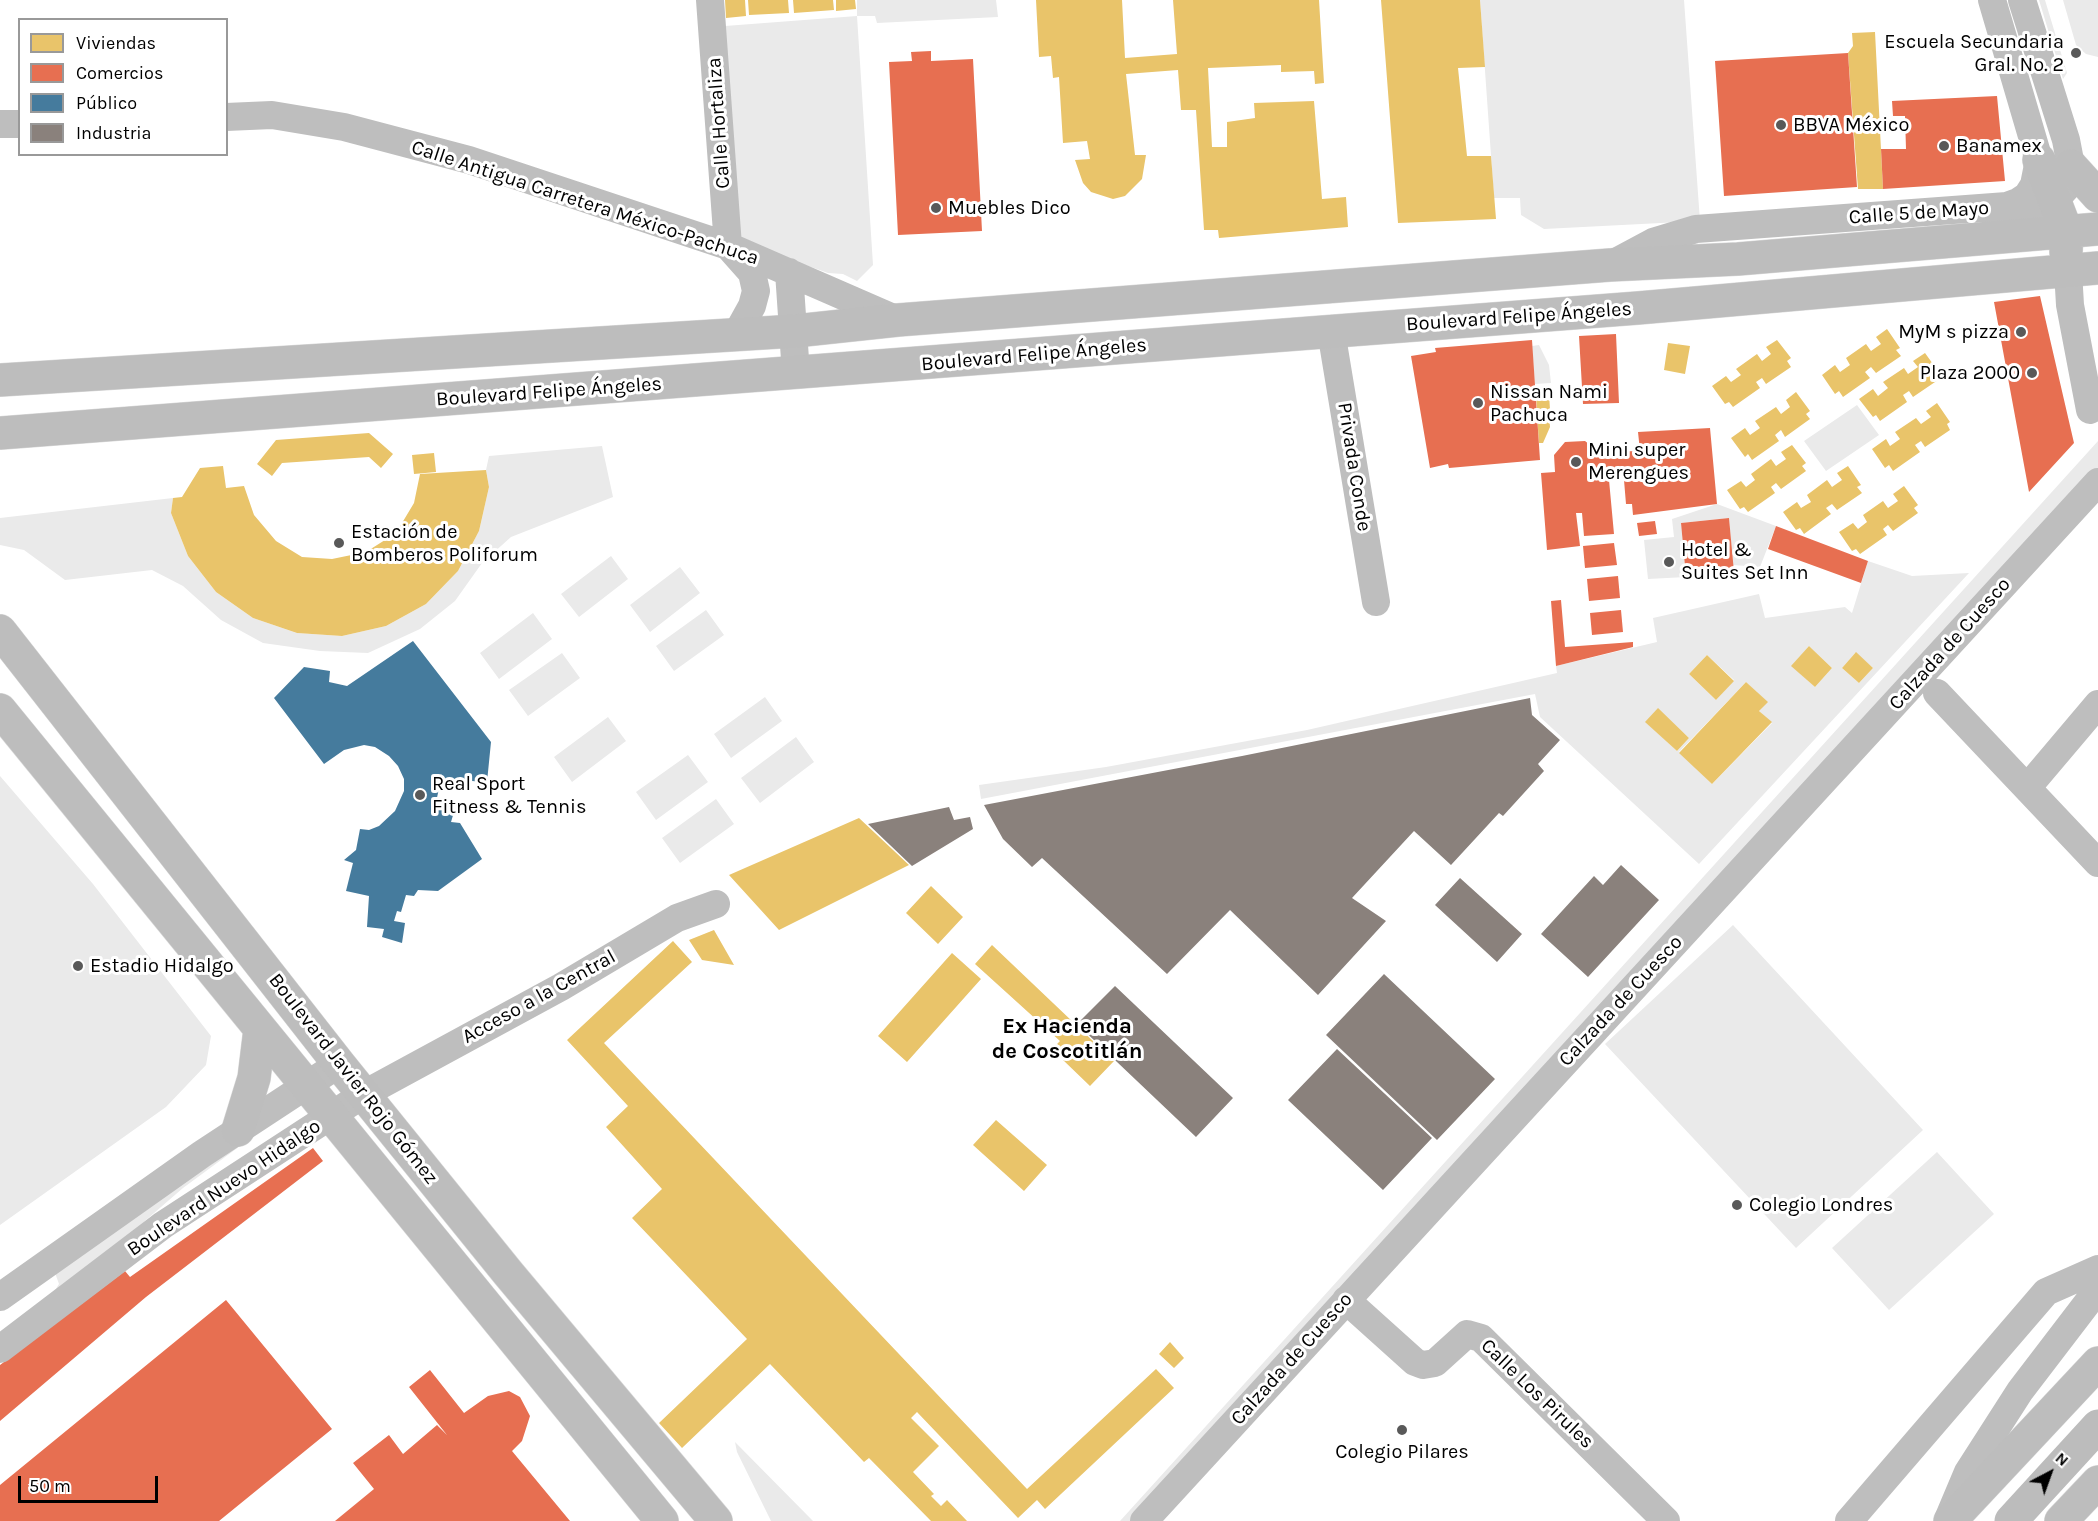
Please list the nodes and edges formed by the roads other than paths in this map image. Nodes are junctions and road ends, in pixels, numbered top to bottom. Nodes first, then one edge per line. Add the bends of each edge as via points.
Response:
1 (710, 0) edge
2 (1992, 0) edge
3 (2022, 0) edge
4 (228, 117) edge
5 (0, 124) edge
6 (18, 124) edge
7 (2039, 160) junction
8 (2071, 166) junction
9 (2098, 196) edge
10 (2055, 202) junction
11 (2083, 231) edge
12 (728, 246) junction
13 (1738, 259) junction
14 (1610, 265) junction
15 (2083, 270) edge
16 (789, 272) junction
17 (1503, 318) junction
18 (898, 320) junction
19 (795, 331) junction
20 (1331, 331) junction
21 (737, 333) junction
22 (796, 374) junction
23 (0, 380) edge
24 (2090, 410) dead end
25 (0, 433) edge
26 (2098, 482) edge
27 (1376, 602) dead end
28 (0, 630) edge
29 (0, 664) edge
30 (1937, 693) dead end
31 (2098, 705) edge
32 (0, 710) edge
33 (2027, 788) junction
34 (178, 855) junction
35 (2098, 863) edge
36 (716, 904) dead end
37 (260, 1029) junction
38 (339, 1064) junction
39 (306, 1085) junction
40 (364, 1095) junction
41 (331, 1116) junction
42 (250, 1122) junction
43 (163, 1224) junction
44 (2098, 1269) edge
45 (36, 1271) junction
46 (2098, 1289) edge
47 (0, 1298) edge
48 (1346, 1300) junction
49 (0, 1327) edge
50 (0, 1349) edge
51 (2098, 1363) edge
52 (2098, 1482) edge
53 (662, 1521) edge
54 (716, 1521) edge
55 (1144, 1521) edge
56 (1666, 1521) edge
57 (1849, 1521) edge
58 (1949, 1521) edge
59 (2061, 1521) edge

1 - 12 street, Calle Hortaliza
2 - 7 street
3 - 8 street
4 - 12 street, Calle Antigua Carretera México-Pachuca via 272,115 344,127 469,160
5 - 6 street
7 - 10 main road
7 - 14 street, Calle 5 de Mayo via 2034,185 2027,196 2007,206 1696,229 1653,242
8 - 9 main road
8 - 10 street via 2066,188
10 - 11 main road
10 - 13 street, Calle 5 de Mayo via 2044,212 2012,221 1778,240
11 - 13 main road
11 - 15 main road via 2065,242
12 - 16 street, Calle Antigua Carretera México-Pachuca
12 - 21 street via 752,273 756,291
13 - 14 main road
13 - 17 main road via 1723,272 1696,282 1554,292 1527,301
14 - 18 main road
15 - 17 main road, Boulevard Felipe Ángeles
15 - 24 street via 2070,305
16 - 18 street, Calle Antigua Carretera México-Pachuca
16 - 19 street
17 - 20 main road, Boulevard Felipe Ángeles
18 - 19 main road
19 - 21 main road
19 - 22 street
20 - 22 main road, Boulevard Felipe Ángeles
20 - 27 street, Privada Conde
21 - 23 main road
22 - 25 main road, Boulevard Felipe Ángeles
26 - 48 street, Calzada de Cuesco
28 - 34 main road, Boulevard Javier Rojo Gómez
29 - 34 main road via 42,716
30 - 33 street
31 - 33 street
32 - 37 main road, Boulevard Javier Rojo Gómez
33 - 35 street
34 - 38 main road, Boulevard Javier Rojo Gómez
36 - 40 street, Acceso a la Central via 677,918
37 - 39 main road, Boulevard Javier Rojo Gómez
37 - 42 main road
38 - 39 street, Boulevard Nuevo Hidalgo
38 - 40 main road, Boulevard Javier Rojo Gómez
39 - 41 main road, Boulevard Javier Rojo Gómez
39 - 42 street, Boulevard Nuevo Hidalgo
40 - 41 street, Boulevard Nuevo Hidalgo
40 - 54 main road, Boulevard Javier Rojo Gómez
41 - 43 street, Boulevard Nuevo Hidalgo
41 - 53 main road, Boulevard Javier Rojo Gómez
42 - 43 street via 268,1121 264,1133 199,1185
42 - 45 street, Boulevard Nuevo Hidalgo
43 - 50 street, Boulevard Nuevo Hidalgo
44 - 57 street via 2046,1292
45 - 47 street, Boulevard Nuevo Hidalgo
45 - 49 street via 44,1288 39,1299
46 - 58 street via 2020,1391 1968,1472
48 - 55 street, Calzada de Cuesco
48 - 56 street, Calle Los Pirules via 1423,1365 1435,1363 1467,1334 1481,1338
51 - 58 main road
52 - 59 main road

